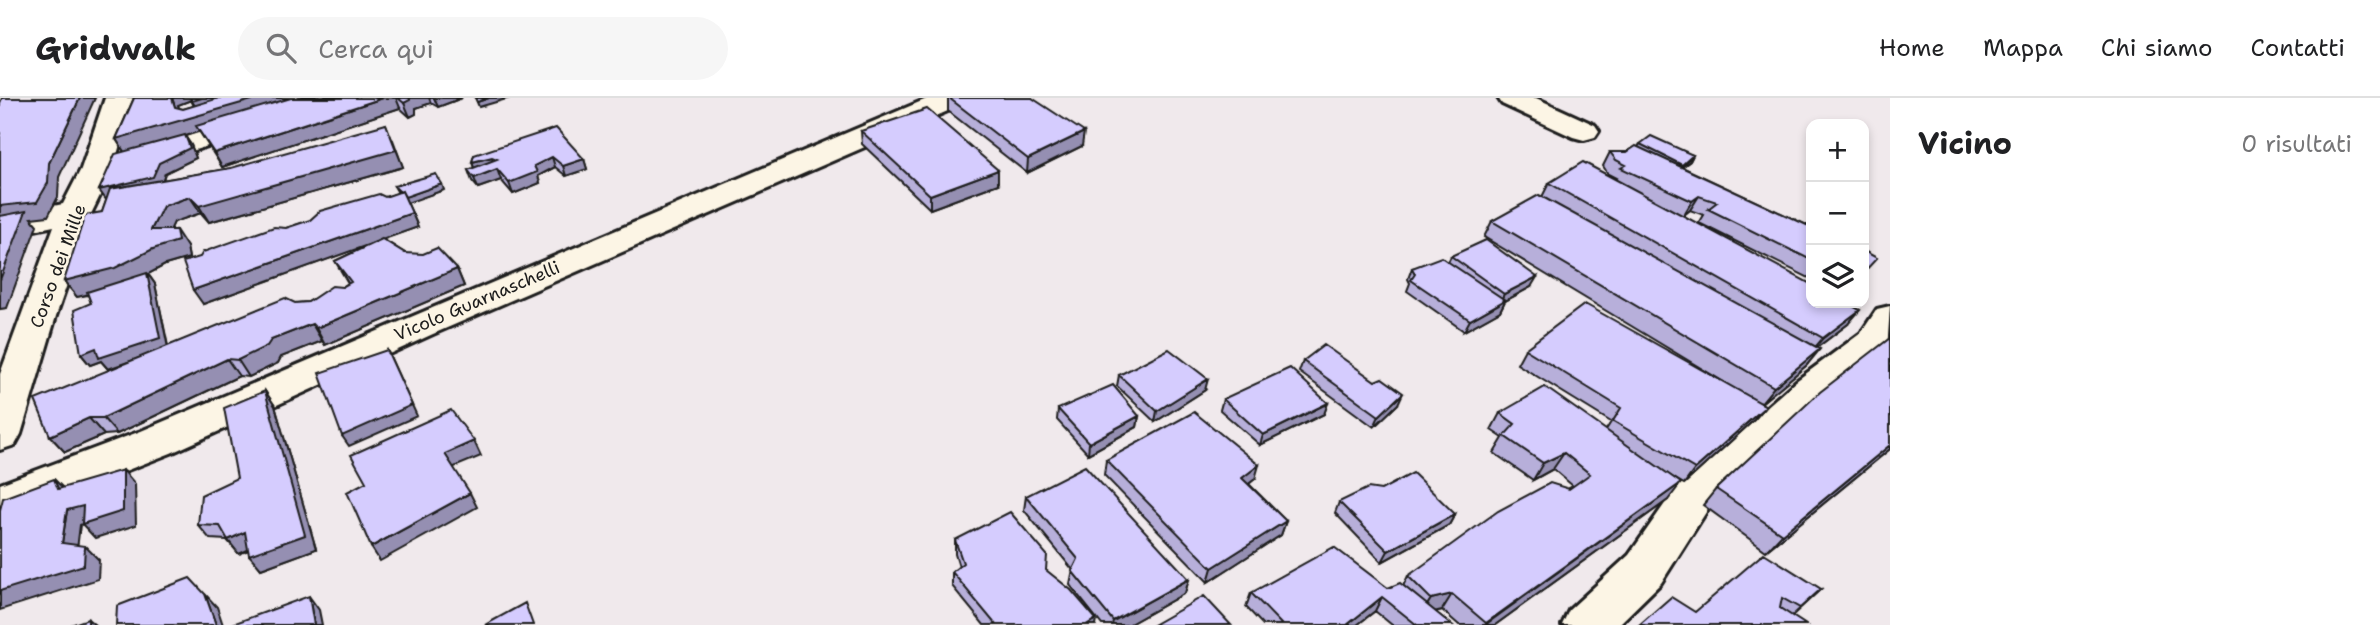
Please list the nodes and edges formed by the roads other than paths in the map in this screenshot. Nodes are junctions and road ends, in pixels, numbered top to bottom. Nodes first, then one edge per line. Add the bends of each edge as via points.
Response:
1 (119, 98) edge
2 (333, 98) edge
3 (954, 98) edge
4 (1513, 98) edge
5 (1584, 131) dead end
6 (97, 169) junction
7 (76, 212) junction
8 (0, 227) edge
9 (1890, 318) edge
10 (0, 434) edge
11 (0, 502) edge
12 (1586, 625) edge

1 - 6 street, Corso dei Mille
2 - 6 street
3 - 11 street, Vicolo Guarnaschelli via 156,442
4 - 5 street
6 - 7 street, Corso dei Mille
7 - 8 street
7 - 10 street, Corso dei Mille
9 - 12 street via 1874,342 1810,391 1693,497 1645,569

